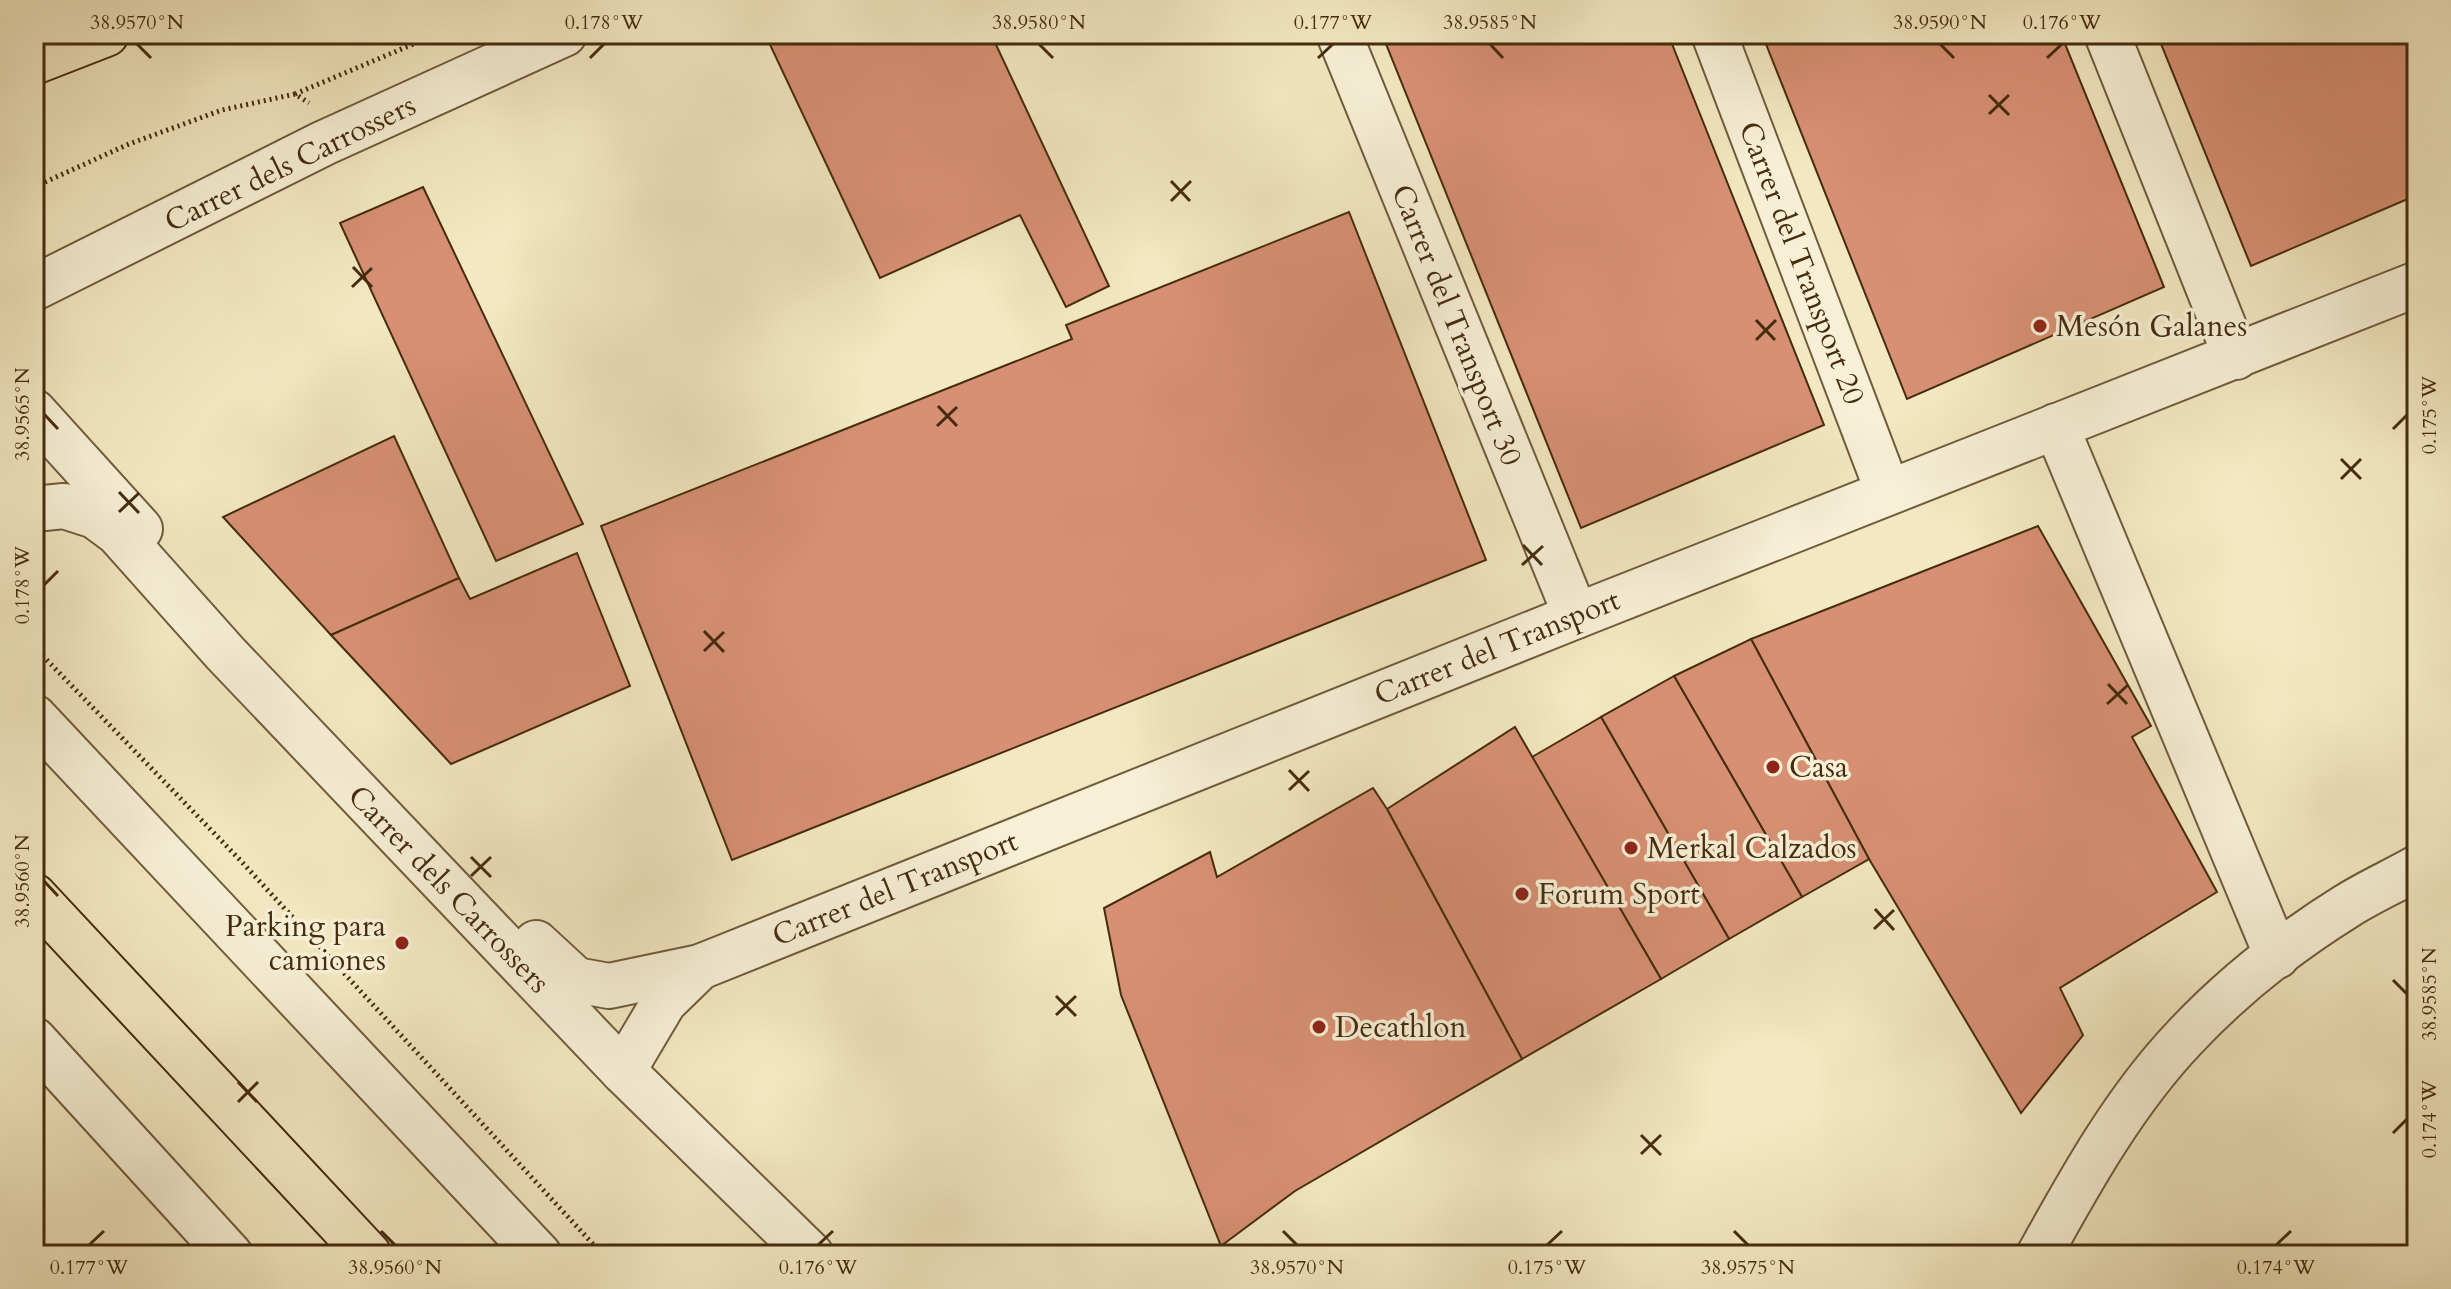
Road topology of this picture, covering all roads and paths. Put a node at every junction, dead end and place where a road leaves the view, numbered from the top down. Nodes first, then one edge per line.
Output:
1 (106, 34) edge
2 (437, 34) edge
3 (564, 34) edge
4 (1339, 34) edge
5 (1714, 34) edge
6 (2107, 34) edge
7 (34, 62) edge
8 (295, 94) junction
9 (324, 143) junction
10 (34, 187) edge
11 (53, 279) edge
12 (2417, 284) edge
13 (34, 317) edge
14 (2236, 357) junction
15 (34, 412) edge
16 (2056, 426) junction
17 (1888, 492) junction
18 (34, 509) edge
19 (1576, 616) junction
20 (34, 661) edge
21 (34, 717) edge
22 (2417, 868) edge
23 (34, 896) edge
24 (2277, 956) junction
25 (700, 967) junction
26 (34, 1040) edge
27 (623, 1071) junction
28 (230, 1255) edge
29 (369, 1255) edge
30 (539, 1255) edge
31 (603, 1255) edge
32 (811, 1255) edge
33 (2039, 1255) edge

1 - 7 main road
2 - 8 path
3 - 9 street, Carrer dels Carrossers
4 - 19 street, Carrer del Transport 30
5 - 17 street, Carrer del Transport 20
6 - 14 street
8 - 9 path
8 - 10 path
9 - 11 street, Carrer dels Carrossers
11 - 13 street, Carrer dels Carrossers
12 - 14 street, Carrer del Transport
14 - 16 street, Carrer del Transport
15 - 25 street, Carrer dels Carrossers
16 - 17 street, Carrer del Transport
16 - 24 street
17 - 19 street, Carrer del Transport
18 - 27 street, Carrer dels Carrossers
19 - 25 street, Carrer del Transport
20 - 31 path
21 - 30 street
22 - 24 street
23 - 29 main road
24 - 33 street
25 - 27 street, Carrer del Transport
26 - 28 street
27 - 32 street, Carrer dels Carrossers

